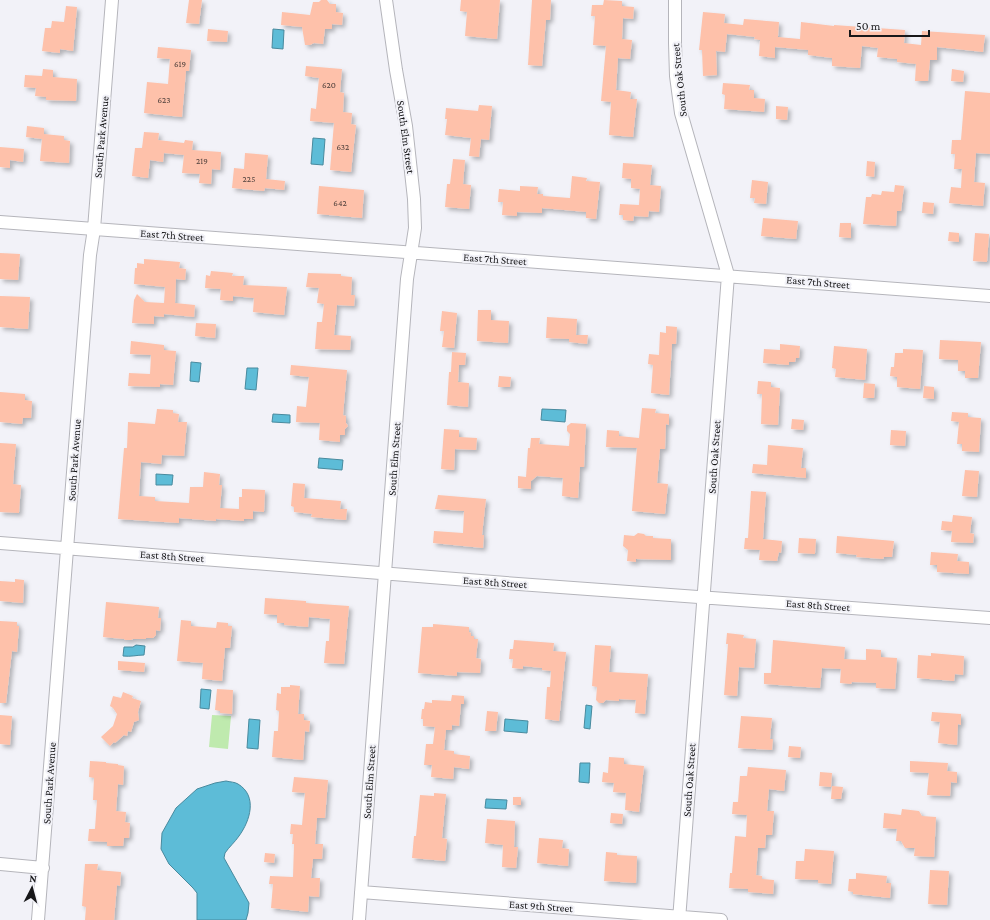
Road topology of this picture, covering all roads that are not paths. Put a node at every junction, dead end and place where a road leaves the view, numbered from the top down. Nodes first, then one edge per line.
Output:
1 (112, 0) edge
2 (386, 0) edge
3 (675, 0) edge
4 (0, 222) edge
5 (94, 229) junction
6 (411, 253) junction
7 (728, 275) junction
8 (990, 296) edge
9 (0, 543) edge
10 (67, 548) junction
11 (385, 573) junction
12 (703, 597) junction
13 (990, 618) edge
14 (0, 864) edge
15 (43, 868) junction
16 (361, 892) junction
17 (679, 918) edge
18 (38, 920) edge
19 (359, 920) edge
20 (721, 920) edge

1 - 5 street, South Park Avenue
2 - 6 street, South Elm Street
3 - 7 street, South Oak Street
4 - 5 street, East 7th Street
5 - 6 street, East 7th Street
5 - 10 street, South Park Avenue
6 - 7 street, East 7th Street
6 - 11 street, South Elm Street
7 - 8 street, East 7th Street
7 - 12 street, South Oak Street
9 - 10 street, East 8th Street
10 - 11 street, East 8th Street
10 - 15 street, South Park Avenue
11 - 12 street, East 8th Street
11 - 16 street, South Elm Street
12 - 13 street, East 8th Street
12 - 17 street, South Oak Street
14 - 15 street
15 - 18 street, South Park Avenue
16 - 17 street, East 9th Street
16 - 19 street, South Elm Street
17 - 20 street, East 9th Street

